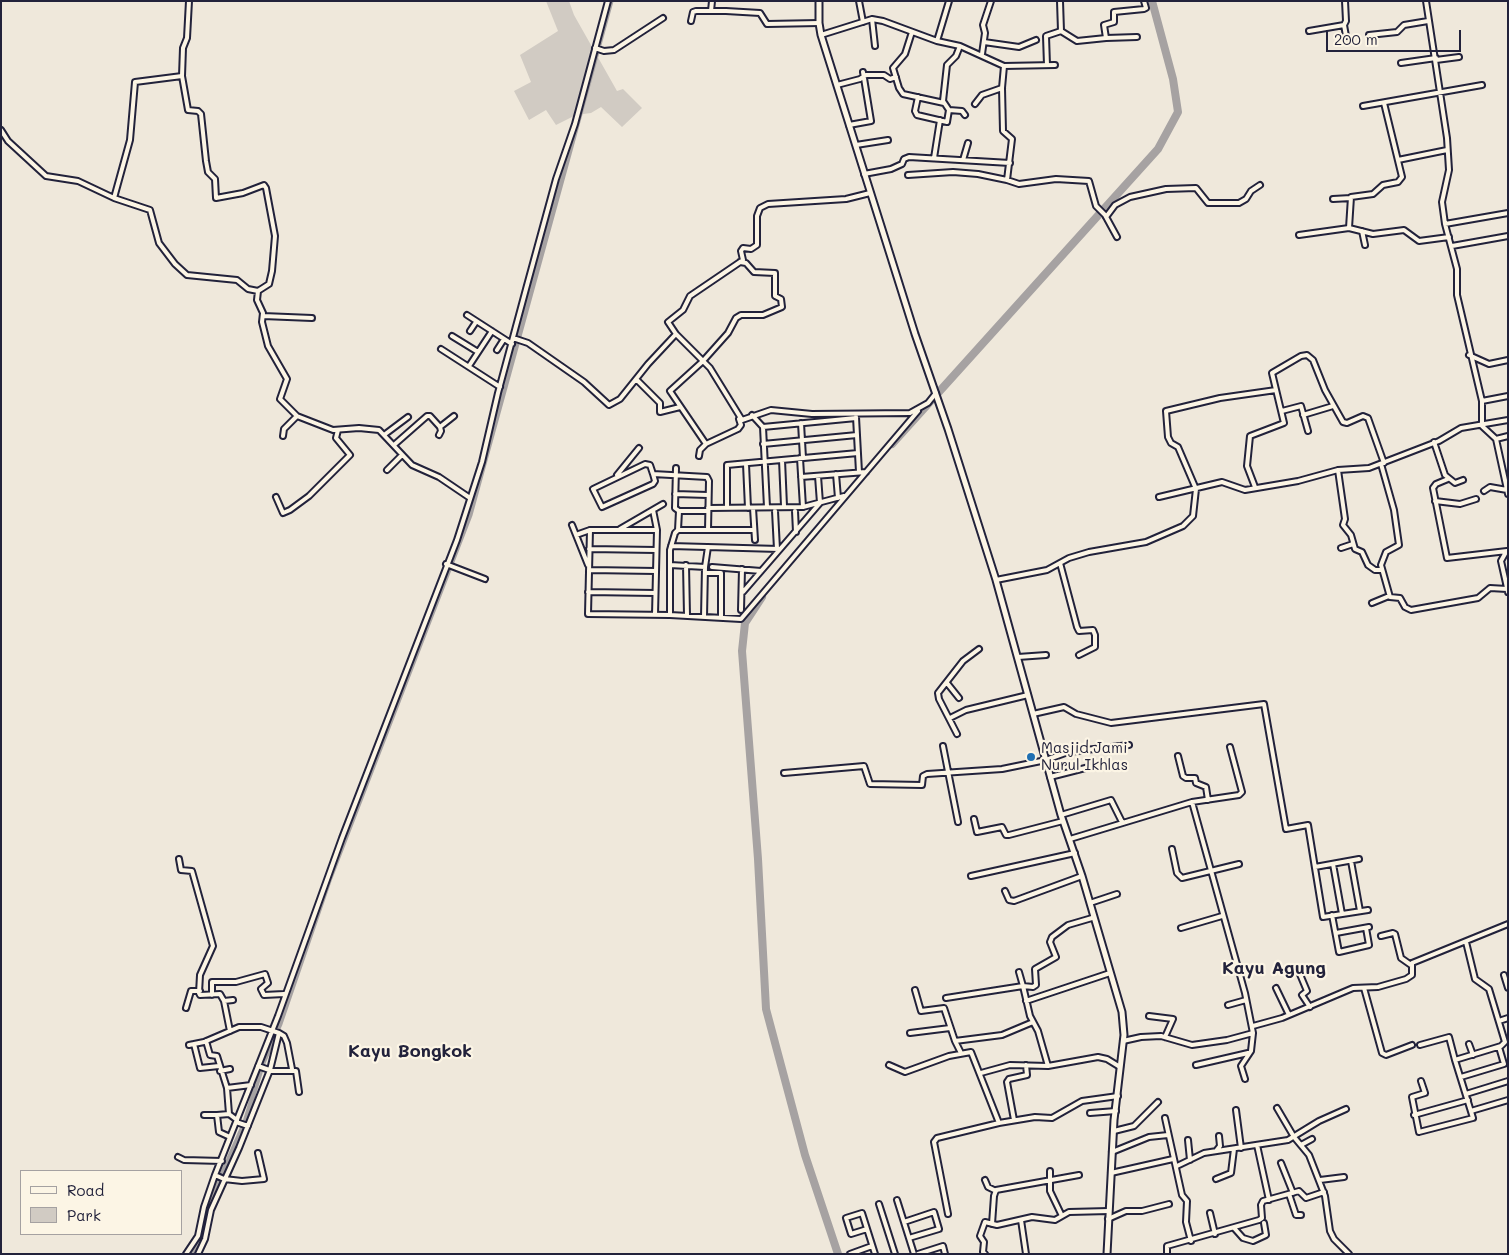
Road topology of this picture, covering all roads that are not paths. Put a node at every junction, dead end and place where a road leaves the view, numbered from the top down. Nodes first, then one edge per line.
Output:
1 (190, 1) edge
2 (608, 1) edge
3 (712, 1) edge
4 (820, 1) edge
5 (859, 1) edge
6 (949, 1) edge
7 (991, 1) edge
8 (1060, 1) edge
9 (1144, 1) edge
10 (1345, 1) edge
11 (1426, 1) edge
12 (711, 11) junction
13 (662, 18) dead end
14 (872, 20) junction
15 (691, 21) dead end
16 (1428, 21) junction
17 (863, 22) junction
18 (819, 23) junction
19 (1344, 25) junction
20 (1310, 31) dead end
21 (912, 32) junction
22 (1061, 32) junction
23 (821, 35) junction
24 (1369, 35) dead end
25 (1346, 36) dead end
26 (1137, 37) dead end
27 (1106, 38) junction
28 (1036, 40) dead end
29 (938, 41) junction
30 (984, 42) junction
31 (875, 46) dead end
32 (960, 46) junction
33 (595, 49) junction
34 (982, 54) junction
35 (1459, 57) dead end
36 (1436, 59) junction
37 (1401, 63) dead end
38 (1047, 65) junction
39 (1056, 65) dead end
40 (1004, 66) junction
41 (863, 74) junction
42 (182, 76) junction
43 (896, 77) junction
44 (837, 85) junction
45 (1482, 85) dead end
46 (1002, 88) junction
47 (1440, 94) junction
48 (918, 97) junction
49 (944, 103) junction
50 (1384, 103) junction
51 (975, 104) dead end
52 (1363, 106) dead end
53 (948, 110) junction
54 (964, 115) dead end
55 (940, 120) junction
56 (849, 125) junction
57 (1, 130) edge
58 (888, 140) dead end
59 (968, 143) dead end
60 (856, 145) junction
61 (1447, 150) junction
62 (934, 158) junction
63 (963, 160) junction
64 (1398, 160) junction
65 (1010, 163) junction
66 (864, 174) junction
67 (908, 175) dead end
68 (1007, 180) junction
69 (1260, 185) dead end
70 (870, 193) junction
71 (114, 198) junction
72 (1351, 198) junction
73 (1333, 199) dead end
74 (1508, 213) edge
75 (1106, 216) junction
76 (1445, 224) junction
77 (1349, 228) junction
78 (1362, 231) junction
79 (1300, 235) dead end
80 (1508, 236) edge
81 (1117, 237) dead end
82 (1449, 237) junction
83 (1365, 245) dead end
84 (1452, 246) junction
85 (740, 262) junction
86 (258, 291) junction
87 (467, 315) dead end
88 (263, 316) junction
89 (312, 318) dead end
90 (476, 322) junction
91 (470, 331) dead end
92 (492, 331) junction
93 (676, 334) junction
94 (452, 336) dead end
95 (515, 339) junction
96 (504, 340) junction
97 (512, 344) junction
98 (441, 349) dead end
99 (497, 350) dead end
100 (478, 352) junction
101 (1469, 355) junction
102 (1508, 360) edge
103 (703, 361) junction
104 (469, 366) junction
105 (636, 379) junction
106 (500, 387) junction
107 (1276, 390) junction
108 (936, 393) junction
109 (1508, 396) edge
110 (1482, 401) junction
111 (1333, 406) junction
112 (680, 407) junction
113 (920, 409) junction
114 (1282, 411) junction
115 (855, 412) junction
116 (752, 415) junction
117 (1303, 415) junction
118 (297, 416) junction
119 (454, 416) dead end
120 (408, 417) dead end
121 (856, 418) junction
122 (739, 419) junction
123 (1508, 420) edge
124 (801, 423) junction
125 (1482, 426) junction
126 (440, 427) junction
127 (762, 427) junction
128 (338, 430) junction
129 (1308, 431) dead end
130 (439, 434) dead end
131 (384, 435) junction
132 (283, 436) dead end
133 (857, 436) junction
134 (1508, 436) edge
135 (1496, 439) junction
136 (802, 441) junction
137 (1434, 442) junction
138 (706, 444) junction
139 (763, 444) junction
140 (394, 445) junction
141 (639, 448) dead end
142 (858, 453) junction
143 (402, 455) junction
144 (699, 456) dead end
145 (801, 458) junction
146 (782, 460) junction
147 (765, 461) junction
148 (746, 464) junction
149 (1382, 464) junction
150 (676, 468) dead end
151 (387, 470) dead end
152 (1338, 470) junction
153 (859, 472) junction
154 (866, 472) junction
155 (653, 474) junction
156 (836, 474) junction
157 (676, 476) junction
158 (818, 476) junction
159 (616, 477) junction
160 (801, 477) junction
161 (1448, 478) junction
162 (1463, 480) dead end
163 (1255, 487) junction
164 (1196, 489) junction
165 (1484, 491) dead end
166 (1507, 492) edge
167 (675, 494) junction
168 (708, 495) junction
169 (845, 495) junction
170 (276, 497) dead end
171 (1160, 497) dead end
172 (470, 498) junction
173 (838, 498) junction
174 (1476, 499) dead end
175 (1436, 501) junction
176 (820, 503) junction
177 (663, 504) dead end
178 (784, 506) junction
179 (767, 507) junction
180 (803, 507) junction
181 (727, 508) junction
182 (751, 508) junction
183 (653, 510) junction
184 (708, 510) junction
185 (679, 511) junction
186 (795, 511) dead end
187 (775, 512) dead end
188 (572, 525) dead end
189 (620, 529) junction
190 (590, 530) junction
191 (657, 530) junction
192 (678, 530) junction
193 (708, 530) junction
194 (754, 530) junction
195 (796, 532) junction
196 (576, 535) junction
197 (755, 540) dead end
198 (1353, 544) junction
199 (671, 546) junction
200 (708, 547) junction
201 (1341, 548) dead end
202 (589, 549) junction
203 (778, 549) junction
204 (656, 550) junction
205 (1507, 551) edge
206 (1060, 563) junction
207 (448, 565) junction
208 (670, 565) junction
209 (686, 565) junction
210 (705, 567) junction
211 (712, 567) dead end
212 (589, 569) junction
213 (742, 569) junction
214 (1382, 570) junction
215 (761, 571) junction
216 (656, 572) junction
217 (705, 572) junction
218 (485, 579) dead end
219 (996, 580) junction
220 (1507, 590) edge
221 (588, 592) junction
222 (743, 592) junction
223 (655, 593) junction
224 (1390, 596) junction
225 (1372, 603) dead end
226 (741, 610) dead end
227 (655, 615) junction
228 (670, 615) junction
229 (687, 615) junction
230 (704, 617) junction
231 (721, 618) junction
232 (979, 649) dead end
233 (1046, 655) dead end
234 (1079, 655) dead end
235 (1018, 657) junction
236 (946, 683) junction
237 (1028, 695) junction
238 (959, 698) dead end
239 (1033, 714) junction
240 (950, 718) junction
241 (957, 734) dead end
242 (1129, 745) dead end
243 (943, 746) dead end
244 (1230, 747) dead end
245 (1178, 756) dead end
246 (1046, 760) junction
247 (1101, 764) dead end
248 (784, 773) dead end
249 (947, 774) junction
250 (1050, 777) junction
251 (1208, 800) junction
252 (1192, 802) junction
253 (1062, 818) junction
254 (974, 819) dead end
255 (958, 822) dead end
256 (1122, 822) junction
257 (1070, 839) junction
258 (1172, 849) dead end
259 (1075, 853) junction
260 (179, 859) dead end
261 (1359, 859) dead end
262 (1351, 860) junction
263 (1239, 864) dead end
264 (1333, 864) junction
265 (1315, 867) junction
266 (1211, 871) junction
267 (971, 876) dead end
268 (1082, 876) junction
269 (1005, 891) dead end
270 (1117, 894) dead end
271 (1090, 903) junction
272 (1368, 910) dead end
273 (1360, 911) junction
274 (1342, 914) junction
275 (1332, 915) junction
276 (1222, 916) junction
277 (1092, 918) junction
278 (1508, 924) edge
279 (1181, 928) dead end
280 (1336, 933) junction
281 (1381, 936) dead end
282 (1466, 942) junction
283 (1411, 965) junction
284 (1020, 972) dead end
285 (1300, 972) dead end
286 (1110, 973) junction
287 (1504, 975) dead end
288 (1023, 986) junction
289 (1276, 988) dead end
290 (1364, 988) junction
291 (1508, 988) edge
292 (915, 990) dead end
293 (200, 991) junction
294 (284, 994) junction
295 (212, 995) junction
296 (946, 998) dead end
297 (233, 1000) dead end
298 (1246, 1000) junction
299 (224, 1001) junction
300 (1026, 1001) junction
301 (1228, 1005) dead end
302 (1310, 1007) junction
303 (186, 1008) dead end
304 (1290, 1015) junction
305 (1150, 1016) dead end
306 (1508, 1018) edge
307 (1499, 1021) junction
308 (1033, 1022) junction
309 (1253, 1026) junction
310 (950, 1028) junction
311 (230, 1031) junction
312 (275, 1032) junction
313 (910, 1033) dead end
314 (1253, 1033) junction
315 (1165, 1037) junction
316 (206, 1041) junction
317 (955, 1041) junction
318 (1123, 1041) junction
319 (1469, 1044) dead end
320 (1412, 1045) dead end
321 (1420, 1045) dead end
322 (1499, 1047) junction
323 (961, 1053) junction
324 (1248, 1053) junction
325 (1472, 1054) junction
326 (1455, 1060) junction
327 (889, 1065) dead end
328 (1026, 1065) junction
329 (1196, 1065) dead end
330 (259, 1066) junction
331 (1048, 1066) junction
332 (1120, 1067) junction
333 (220, 1068) junction
334 (230, 1069) dead end
335 (269, 1069) junction
336 (292, 1069) junction
337 (981, 1073) junction
338 (1461, 1077) junction
339 (1245, 1078) dead end
340 (1421, 1081) dead end
341 (1508, 1081) edge
342 (251, 1087) junction
343 (227, 1088) junction
344 (300, 1092) dead end
345 (1466, 1094) junction
346 (1118, 1096) junction
347 (1468, 1100) junction
348 (1508, 1100) edge
349 (1158, 1102) dead end
350 (1277, 1108) dead end
351 (1346, 1109) dead end
352 (1236, 1110) dead end
353 (1116, 1111) junction
354 (1471, 1111) junction
355 (1090, 1113) dead end
356 (229, 1114) junction
357 (204, 1115) dead end
358 (217, 1115) junction
359 (1414, 1115) junction
360 (1165, 1118) dead end
361 (1014, 1120) junction
362 (237, 1122) junction
363 (998, 1123) junction
364 (247, 1126) junction
365 (1114, 1131) junction
366 (1168, 1135) junction
367 (1219, 1136) dead end
368 (230, 1137) junction
369 (1294, 1137) junction
370 (1312, 1139) dead end
371 (1188, 1140) dead end
372 (1301, 1145) junction
373 (1258, 1146) junction
374 (1241, 1148) junction
375 (1234, 1149) junction
376 (1216, 1151) junction
377 (1112, 1152) junction
378 (258, 1153) dead end
379 (178, 1157) dead end
380 (1173, 1160) junction
381 (1190, 1160) junction
382 (222, 1161) junction
383 (1281, 1163) dead end
384 (1177, 1166) junction
385 (1050, 1171) dead end
386 (1111, 1173) junction
387 (216, 1176) junction
388 (1078, 1176) dead end
389 (1344, 1177) dead end
390 (223, 1178) junction
391 (1216, 1178) dead end
392 (985, 1180) dead end
393 (1320, 1180) junction
394 (1050, 1181) junction
395 (996, 1191) junction
396 (1324, 1192) junction
397 (1291, 1194) junction
398 (897, 1200) dead end
399 (1269, 1200) junction
400 (879, 1204) dead end
401 (1169, 1204) dead end
402 (207, 1209) junction
403 (1109, 1211) junction
404 (1210, 1212) dead end
405 (948, 1214) dead end
406 (1301, 1215) dead end
407 (1062, 1216) junction
408 (1022, 1220) junction
409 (1108, 1220) junction
410 (904, 1222) junction
411 (1264, 1223) dead end
412 (992, 1224) junction
413 (1235, 1229) junction
414 (867, 1230) junction
415 (1215, 1234) junction
416 (202, 1238) junction
417 (909, 1238) junction
418 (1191, 1241) junction
419 (872, 1246) junction
420 (186, 1254) edge
421 (198, 1254) edge
422 (850, 1254) edge
423 (875, 1254) edge
424 (895, 1254) edge
425 (914, 1254) edge
426 (918, 1254) edge
427 (945, 1254) edge
428 (985, 1254) edge
429 (1026, 1254) edge
430 (1107, 1254) edge
431 (1167, 1254) edge
432 (1349, 1254) edge

1 - 42 street
2 - 33 street
3 - 12 street
4 - 18 street
5 - 17 street
6 - 29 street
7 - 30 street
8 - 22 street
9 - 27 street
10 - 19 street
11 - 16 street
12 - 15 street
12 - 18 street
13 - 33 street
14 - 17 street
14 - 21 street
14 - 31 street
16 - 24 street
16 - 36 street
17 - 23 street
18 - 23 street
19 - 20 street
19 - 25 street
21 - 29 street
21 - 43 street
22 - 27 street
22 - 38 street
23 - 44 street
26 - 27 street
28 - 30 street
29 - 32 street
30 - 34 street
32 - 34 street
32 - 49 street
33 - 95 street
34 - 40 street
35 - 36 street
36 - 37 street
36 - 47 street
38 - 39 street
38 - 40 street
40 - 46 street
41 - 43 street
41 - 44 street
41 - 56 street
42 - 71 street
42 - 86 street
43 - 48 street
44 - 56 street
45 - 47 street
46 - 51 street
46 - 65 street
47 - 50 street
47 - 61 street
48 - 49 street
48 - 55 street
49 - 53 street
50 - 52 street
50 - 64 street
53 - 54 street
53 - 55 street
55 - 62 street
56 - 60 street
57 - 71 street
58 - 60 street
59 - 63 street
60 - 66 street
61 - 64 street
61 - 76 street
62 - 63 street
62 - 66 street
63 - 65 street
64 - 72 street
65 - 68 street
66 - 70 street
67 - 68 street
68 - 75 street
69 - 75 street
70 - 85 street
70 - 108 street
71 - 86 street
72 - 73 street
72 - 77 street
74 - 76 street
75 - 81 street
76 - 82 street
77 - 78 street
77 - 79 street
78 - 82 street
78 - 83 street
80 - 84 street
82 - 84 street
84 - 101 street
85 - 93 street
85 - 103 street
86 - 88 street
87 - 90 street
88 - 89 street
88 - 118 street
90 - 91 street
90 - 92 street
92 - 96 street
92 - 100 street
93 - 103 street
93 - 105 street
94 - 100 street
95 - 97 street
95 - 105 street
96 - 97 street
96 - 99 street
97 - 106 street
98 - 104 street
100 - 104 street
101 - 102 street
101 - 110 street
103 - 112 street
103 - 122 street
104 - 106 street
105 - 112 street
106 - 172 street
107 - 111 street
107 - 114 street
107 - 164 street
108 - 113 street
108 - 219 street
109 - 110 street
110 - 125 street
111 - 117 street
111 - 149 street
112 - 138 street
113 - 115 street
113 - 154 street
114 - 117 street
114 - 163 street
115 - 116 street
115 - 121 street
116 - 122 street
116 - 127 street
117 - 129 street
118 - 128 street
118 - 132 street
119 - 126 street
120 - 131 street
121 - 124 street
121 - 133 street
122 - 138 street
123 - 125 street
124 - 127 street
124 - 136 street
125 - 135 street
125 - 137 street
126 - 130 street
126 - 140 street
127 - 139 street
128 - 131 street
128 - 170 street
131 - 140 street
133 - 136 street
133 - 142 street
134 - 135 street
135 - 166 street
136 - 139 street
136 - 145 street
137 - 149 street
137 - 161 street
138 - 144 street
139 - 147 street
140 - 143 street
141 - 159 street
142 - 145 street
142 - 153 street
143 - 151 street
143 - 172 street
145 - 146 street
145 - 160 street
146 - 147 street
146 - 178 street
147 - 148 street
147 - 179 street
148 - 181 street
148 - 182 street
149 - 152 street
149 - 214 street
150 - 157 street
152 - 163 street
152 - 198 street
153 - 154 street
153 - 156 street
154 - 169 street
155 - 157 street
155 - 159 street
155 - 159 street
156 - 158 street
156 - 173 street
157 - 167 street
157 - 168 street
158 - 160 street
158 - 176 street
160 - 180 street
161 - 162 street
161 - 175 street
163 - 164 street
164 - 171 street
164 - 206 street
165 - 166 street
167 - 168 street
167 - 185 street
168 - 184 street
169 - 173 street
169 - 231 street
172 - 207 street
173 - 176 street
174 - 175 street
175 - 205 street
176 - 180 street
176 - 195 street
177 - 183 street
178 - 179 street
178 - 180 street
179 - 182 street
181 - 182 street
181 - 184 street
182 - 194 street
183 - 189 street
183 - 191 street
184 - 185 street
184 - 193 street
185 - 192 street
186 - 195 street
187 - 203 street
188 - 196 street
189 - 190 street
189 - 191 street
190 - 196 street
190 - 202 street
191 - 204 street
192 - 193 street
192 - 199 street
193 - 194 street
194 - 197 street
195 - 203 street
196 - 212 street
198 - 201 street
198 - 214 street
199 - 200 street
199 - 208 street
200 - 203 street
200 - 210 street
202 - 204 street
202 - 212 street
203 - 215 street
204 - 216 street
205 - 220 street
206 - 219 street
206 - 234 street
207 - 218 street
207 - 294 street
208 - 209 street
208 - 228 street
209 - 210 street
209 - 229 street
210 - 217 street
211 - 213 street
212 - 216 street
212 - 221 street
213 - 215 street
213 - 222 street
214 - 224 street
215 - 222 street
216 - 223 street
217 - 230 street
217 - 231 street
219 - 235 street
220 - 224 street
221 - 223 street
221 - 227 street
222 - 226 street
223 - 227 street
224 - 225 street
227 - 228 street
228 - 229 street
229 - 230 street
230 - 231 street
232 - 236 street
233 - 235 street
235 - 237 street
236 - 238 street
236 - 240 street
237 - 239 street
237 - 240 street
239 - 246 street
239 - 265 street
240 - 241 street
242 - 246 street
243 - 249 street
244 - 251 street
245 - 251 street
246 - 249 street
246 - 250 street
247 - 250 street
248 - 249 street
249 - 255 street
250 - 253 street
251 - 252 street
252 - 256 street
252 - 266 street
253 - 254 street
253 - 256 street
253 - 257 street
256 - 257 street
257 - 259 street
258 - 266 street
259 - 267 street
259 - 268 street
260 - 293 street
261 - 262 street
262 - 264 street
262 - 273 street
263 - 266 street
264 - 265 street
264 - 274 street
265 - 275 street
266 - 276 street
268 - 269 street
268 - 271 street
270 - 271 street
271 - 277 street
272 - 273 street
273 - 274 street
274 - 275 street
275 - 280 street
276 - 279 street
276 - 298 street
277 - 286 street
277 - 288 street
278 - 282 street
280 - 280 street
281 - 283 street
282 - 283 street
282 - 307 street
283 - 290 street
284 - 288 street
285 - 302 street
286 - 300 street
286 - 318 street
287 - 291 street
288 - 296 street
288 - 300 street
289 - 304 street
290 - 302 street
290 - 320 street
292 - 310 street
293 - 295 street
293 - 303 street
294 - 295 street
294 - 312 street
295 - 299 street
297 - 299 street
298 - 301 street
298 - 309 street
299 - 311 street
300 - 308 street
302 - 304 street
304 - 309 street
305 - 315 street
306 - 307 street
307 - 322 street
308 - 317 street
308 - 331 street
309 - 314 street
310 - 313 street
310 - 317 street
311 - 312 street
311 - 316 street
312 - 330 street
312 - 335 street
312 - 336 street
314 - 315 street
314 - 324 street
315 - 318 street
316 - 333 street
316 - 333 street
317 - 323 street
318 - 332 street
319 - 325 street
321 - 326 street
322 - 325 street
322 - 338 street
323 - 327 street
323 - 337 street
324 - 329 street
324 - 339 street
325 - 326 street
326 - 338 street
328 - 331 street
328 - 337 street
328 - 361 street
330 - 335 street
330 - 342 street
331 - 332 street
332 - 346 street
333 - 334 street
333 - 343 street
335 - 336 street
335 - 364 street
336 - 344 street
337 - 363 street
338 - 345 street
340 - 359 street
341 - 345 street
342 - 343 street
342 - 362 street
343 - 356 street
345 - 347 street
346 - 353 street
346 - 361 street
347 - 354 street
347 - 359 street
348 - 354 street
349 - 365 street
350 - 369 street
351 - 369 street
352 - 374 street
353 - 355 street
353 - 365 street
354 - 359 street
356 - 358 street
356 - 362 street
357 - 358 street
358 - 368 street
360 - 366 street
361 - 363 street
362 - 364 street
362 - 368 street
363 - 405 street
364 - 390 street
365 - 377 street
366 - 377 street
366 - 380 street
367 - 376 street
368 - 382 street
369 - 372 street
369 - 373 street
370 - 372 street
371 - 381 street
372 - 393 street
373 - 374 street
373 - 399 street
374 - 375 street
375 - 376 street
375 - 391 street
376 - 381 street
377 - 386 street
378 - 390 street
379 - 382 street
380 - 384 street
380 - 386 street
381 - 384 street
382 - 387 street
383 - 397 street
384 - 418 street
385 - 394 street
386 - 403 street
387 - 390 street
387 - 402 street
388 - 394 street
389 - 393 street
390 - 402 street
392 - 395 street
393 - 396 street
394 - 395 street
394 - 407 street
395 - 412 street
396 - 397 street
396 - 432 street
397 - 399 street
397 - 406 street
398 - 410 street
399 - 413 street
400 - 424 street
401 - 409 street
402 - 416 street
402 - 416 street
403 - 407 street
403 - 409 street
404 - 415 street
407 - 408 street
408 - 412 street
408 - 429 street
409 - 430 street
410 - 417 street
410 - 417 street
411 - 413 street
412 - 428 street
413 - 415 street
414 - 414 street
414 - 419 street
415 - 418 street
416 - 420 street
416 - 421 street
417 - 425 street
418 - 431 street
419 - 422 street
419 - 423 street
426 - 427 street

